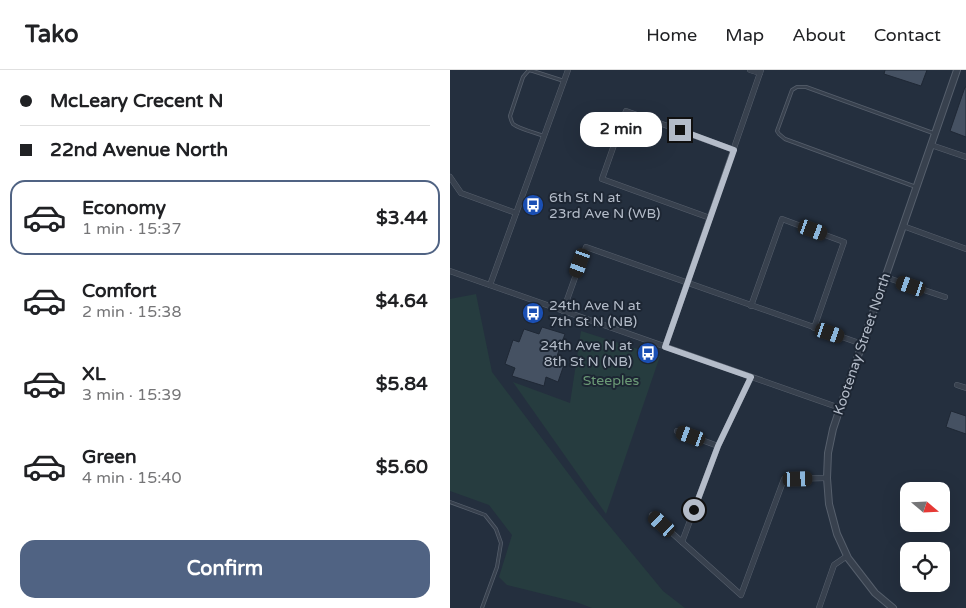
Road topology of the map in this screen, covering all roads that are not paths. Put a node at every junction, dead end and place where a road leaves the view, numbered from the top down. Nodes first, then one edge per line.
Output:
1 (568, 70) edge
2 (750, 70) edge
3 (957, 70) edge
4 (760, 72) edge
5 (564, 81) junction
6 (935, 134) junction
7 (544, 136) junction
8 (931, 145) junction
9 (734, 150) junction
10 (966, 157) edge
11 (450, 177) edge
12 (916, 187) junction
13 (516, 213) junction
14 (710, 218) junction
15 (903, 226) junction
16 (966, 249) edge
17 (450, 271) edge
18 (885, 277) junction
19 (687, 283) junction
20 (490, 285) junction
21 (945, 297) dead end
22 (751, 306) junction
23 (563, 311) junction
24 (814, 328) junction
25 (862, 344) junction
26 (665, 347) junction
27 (751, 377) junction
28 (956, 385) dead end
29 (966, 388) edge
30 (840, 408) junction
31 (677, 430) dead end
32 (718, 446) junction
33 (827, 478) junction
34 (450, 502) edge
35 (652, 515) dead end
36 (682, 542) junction
37 (847, 556) junction
38 (482, 608) edge
39 (819, 608) edge
40 (893, 608) edge

1 - 5 street
2 - 4 street
3 - 6 street, Kootenay Street North
4 - 9 street
5 - 7 street
5 - 7 lane
6 - 8 street, Kootenay Street North
6 - 12 lane
7 - 13 street
8 - 10 street
8 - 12 street, Kootenay Street North
9 - 14 street
9 - 14 street
11 - 13 street
12 - 15 street, Kootenay Street North
13 - 20 street
14 - 19 street
15 - 16 street
15 - 18 street, Kootenay Street North
17 - 20 street
18 - 21 street
18 - 25 street, Kootenay Street North
19 - 22 street
19 - 23 street
19 - 26 street
20 - 23 street
22 - 24 street
22 - 24 street
23 - 26 street
24 - 25 street
25 - 30 street, Kootenay Street North
26 - 27 street
27 - 30 street
27 - 32 street
28 - 29 street
30 - 33 street, Kootenay Street North
31 - 32 street
32 - 36 street
33 - 36 street
33 - 37 street, Kootenay Street North
34 - 38 lane
35 - 36 street
37 - 39 street
37 - 40 street, Kootenay Street North

